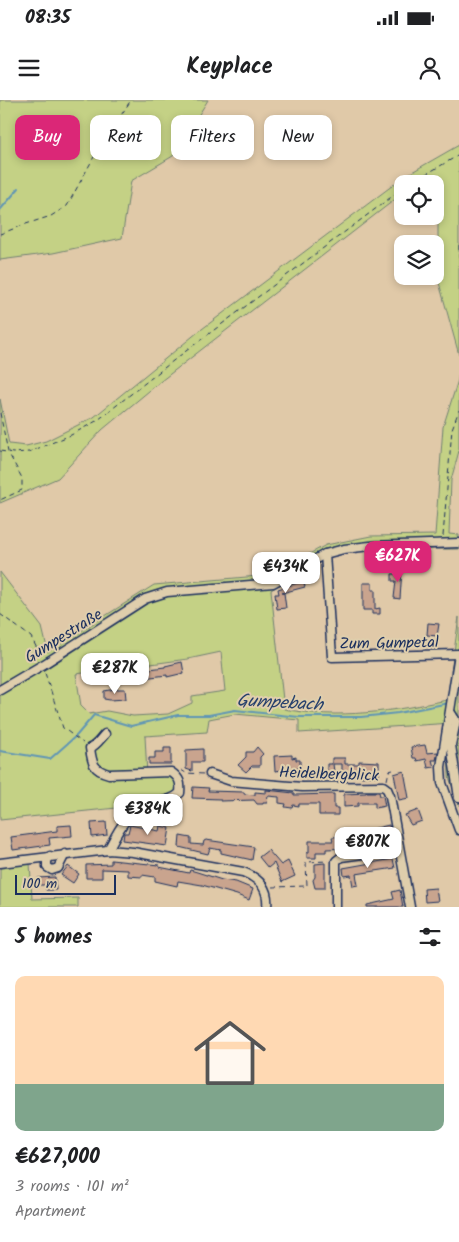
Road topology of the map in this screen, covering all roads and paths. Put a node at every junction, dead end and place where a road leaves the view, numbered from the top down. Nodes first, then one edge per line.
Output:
1 (131, 100) edge
2 (459, 155) edge
3 (425, 175) edge
4 (394, 195) edge
5 (0, 234) edge
6 (459, 245) edge
7 (459, 257) edge
8 (459, 410) edge
9 (0, 413) edge
10 (0, 451) edge
11 (8, 452) junction
12 (0, 500) edge
13 (459, 543) edge
14 (443, 544) junction
15 (325, 554) junction
16 (0, 614) edge
17 (459, 654) edge
18 (44, 664) junction
19 (0, 690) edge
20 (451, 712) junction
21 (106, 734) dead end
22 (80, 742) dead end
23 (393, 770) dead end
24 (210, 774) joint
25 (176, 775) junction
26 (385, 788) junction
27 (459, 798) edge
28 (459, 830) edge
29 (399, 849) junction
30 (108, 850) junction
31 (65, 854) junction
32 (50, 856) junction
33 (336, 861) junction
34 (0, 863) edge
35 (264, 887) junction
36 (267, 907) edge
37 (336, 907) edge
38 (410, 907) edge

1 - 5 path
2 - 3 path
4 - 11 path
6 - 7 path
8 - 14 path
9 - 11 path
10 - 11 path
11 - 12 path
13 - 14 street, Gumpestraße
14 - 15 street, Gumpestraße
15 - 17 street, Zum Gumpetal
15 - 18 street, Gumpestraße
16 - 18 path
17 - 20 street, Zum Gumpetal
18 - 19 street, Gumpestraße
18 - 22 path
20 - 27 street
20 - 28 street, Zum Gumpetal
21 - 25 street
23 - 26 path
24 - 25 path
24 - 26 street, Heidelbergblick
25 - 30 street
26 - 29 street, Heidelbergblick
29 - 33 street
29 - 38 street, Heidelbergblick
30 - 31 street
30 - 35 street
31 - 32 street
31 - 32 street
32 - 34 street
33 - 35 path
33 - 37 street
35 - 36 street

